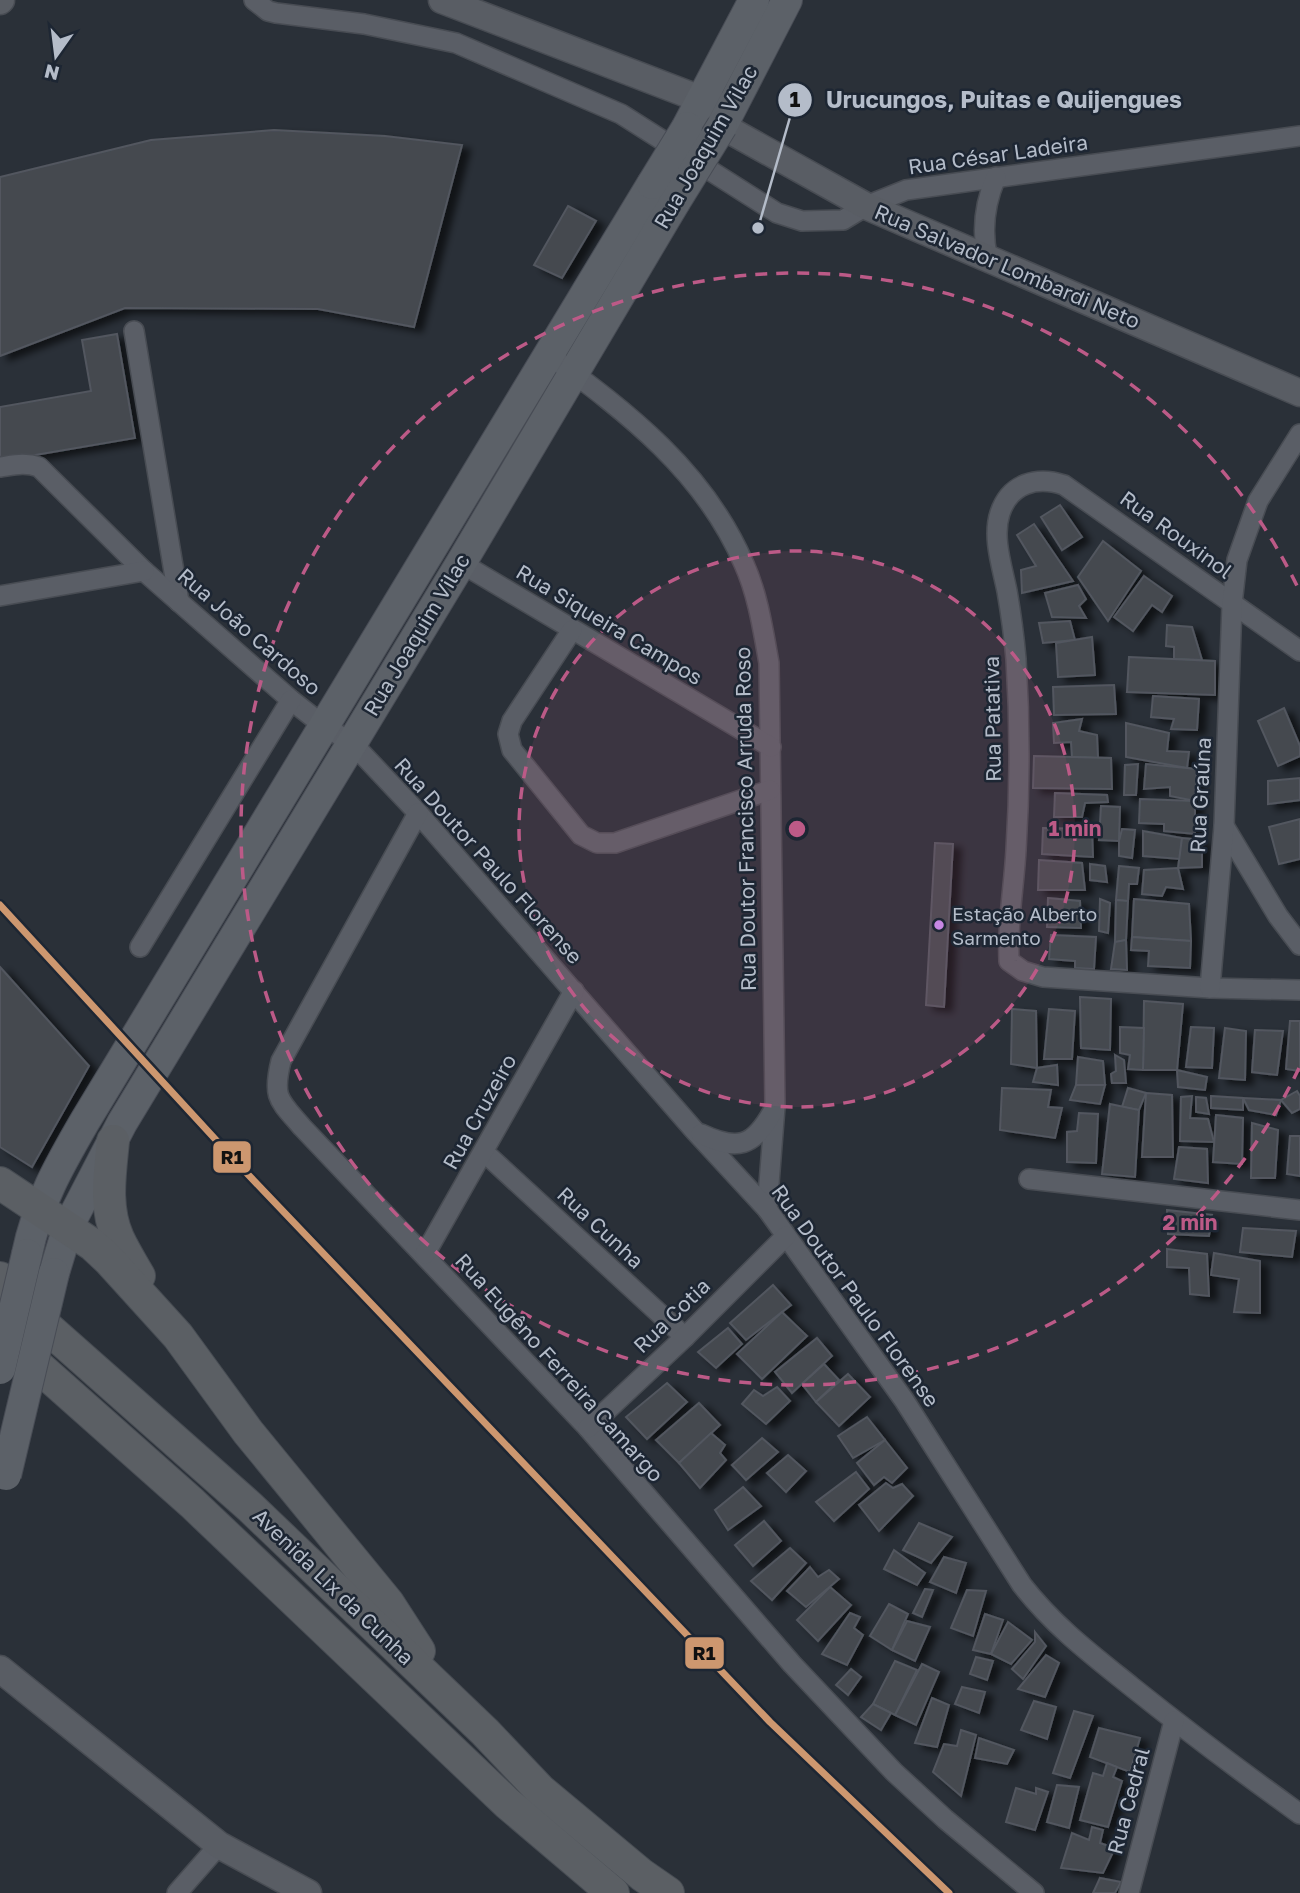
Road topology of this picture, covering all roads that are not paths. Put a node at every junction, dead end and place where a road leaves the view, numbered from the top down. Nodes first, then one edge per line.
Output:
1 (442, 0) edge
2 (754, 0) edge
3 (787, 0) edge
4 (264, 4) edge
5 (718, 112) junction
6 (1300, 136) edge
7 (996, 177) junction
8 (663, 193) junction
9 (866, 206) junction
10 (988, 260) junction
11 (134, 331) dead end
12 (549, 355) junction
13 (574, 373) junction
14 (1300, 393) edge
15 (1300, 434) edge
16 (0, 467) edge
17 (1019, 488) joint
18 (461, 563) junction
19 (144, 571) junction
20 (0, 596) edge
21 (179, 601) junction
22 (1232, 604) junction
23 (572, 630) junction
24 (1300, 651) edge
25 (291, 700) junction
26 (324, 726) junction
27 (352, 743) junction
28 (771, 747) junction
29 (770, 790) junction
30 (418, 813) junction
31 (1224, 826) junction
32 (1300, 945) edge
33 (140, 947) dead end
34 (1210, 988) junction
35 (1300, 990) edge
36 (574, 991) junction
37 (775, 1107) junction
38 (694, 1130) junction
39 (118, 1132) junction
40 (484, 1152) junction
41 (1029, 1179) dead end
42 (0, 1183) edge
43 (40, 1208) junction
44 (767, 1209) junction
45 (1300, 1210) edge
46 (68, 1227) junction
47 (786, 1236) junction
48 (425, 1254) junction
49 (0, 1278) edge
50 (0, 1332) edge
51 (178, 1336) junction
52 (685, 1337) junction
53 (0, 1369) edge
54 (589, 1428) junction
55 (3, 1483) edge
56 (0, 1669) edge
57 (446, 1694) junction
58 (1174, 1721) junction
59 (1300, 1814) edge
60 (219, 1845) junction
61 (177, 1893) edge
62 (308, 1893) edge
63 (613, 1893) edge
64 (668, 1893) edge
65 (1034, 1893) edge
66 (1129, 1893) edge

1 - 5 main road, Rua Salvador Lombardi Neto
2 - 5 main road, Rua Joaquim Vilac
3 - 5 main road, Rua Joaquim Vilac
4 - 9 street, Rua César Ladeira
5 - 8 main road, Rua Joaquim Vilac, bridge
5 - 8 main road, Rua Joaquim Vilac, bridge
5 - 9 main road, Rua Salvador Lombardi Neto
6 - 7 street, Rua César Ladeira
7 - 9 street, Rua César Ladeira
7 - 10 street
8 - 12 main road, Rua Joaquim Vilac
8 - 13 main road, Rua Joaquim Vilac
9 - 10 main road, Rua Salvador Lombardi Neto
10 - 14 main road, Rua Salvador Lombardi Neto
11 - 21 street
12 - 13 street, Rua Doutor Francisco Arruda Roso
12 - 26 main road, Rua Joaquim Vilac
13 - 18 main road, Rua Joaquim Vilac
13 - 28 street, Rua Doutor Francisco Arruda Roso
15 - 22 street, Rua Graúna
16 - 19 street, Rua João Cardoso
17 - 22 street, Rua Rouxinol
17 - 34 street, Rua Patativa
18 - 23 street, Rua Siqueira Campos
18 - 27 main road, Rua Joaquim Vilac
19 - 20 street, Rua João Cardoso
19 - 21 street, Rua João Cardoso
21 - 25 street, Rua João Cardoso
22 - 24 street, Rua Rouxinol
22 - 31 street, Rua Graúna
23 - 28 street, Rua Siqueira Campos
23 - 29 street
25 - 26 street, Rua João Cardoso
25 - 33 street
26 - 27 street, Rua Doutor Paulo Florense
26 - 43 main road, Rua Joaquim Vilac
27 - 30 street, Rua Doutor Paulo Florense
27 - 39 main road, Rua Joaquim Vilac
28 - 29 street, Rua Doutor Francisco Arruda Roso
29 - 37 street, Rua Doutor Francisco Arruda Roso
30 - 36 street, Rua Doutor Paulo Florense
30 - 48 street, Rua Eugêno Ferreira Camargo
31 - 32 street
31 - 34 street, Rua Graúna
34 - 35 street
36 - 38 street, Rua Doutor Paulo Florense
36 - 40 street, Rua Cruzeiro
37 - 38 street
37 - 44 street, Rua Doutor Francisco Arruda Roso
38 - 44 street, Rua Doutor Paulo Florense
39 - 46 main road, Rua Joaquim Vilac
39 - 51 highway
40 - 48 street, Rua Cruzeiro
40 - 52 street, Rua Cunha
41 - 45 street
42 - 43 highway
43 - 46 highway
43 - 53 main road, Rua Joaquim Vilac, bridge
44 - 47 street, Rua Doutor Paulo Florense
46 - 51 highway
46 - 55 main road, Rua Joaquim Vilac, bridge
47 - 52 street, Rua Cotia
47 - 58 street, Rua Doutor Paulo Florense
48 - 54 street, Rua Eugêno Ferreira Camargo
49 - 57 highway, Avenida Lix da Cunha
50 - 63 highway, Avenida Lix da Cunha
51 - 57 highway
52 - 54 street, Rua Cotia
54 - 65 street, Rua Eugêno Ferreira Camargo
56 - 60 main road
57 - 64 highway, Avenida Lix da Cunha
58 - 59 street, Rua Doutor Paulo Florense
58 - 66 street, Rua Cedral
60 - 61 street
60 - 62 main road

